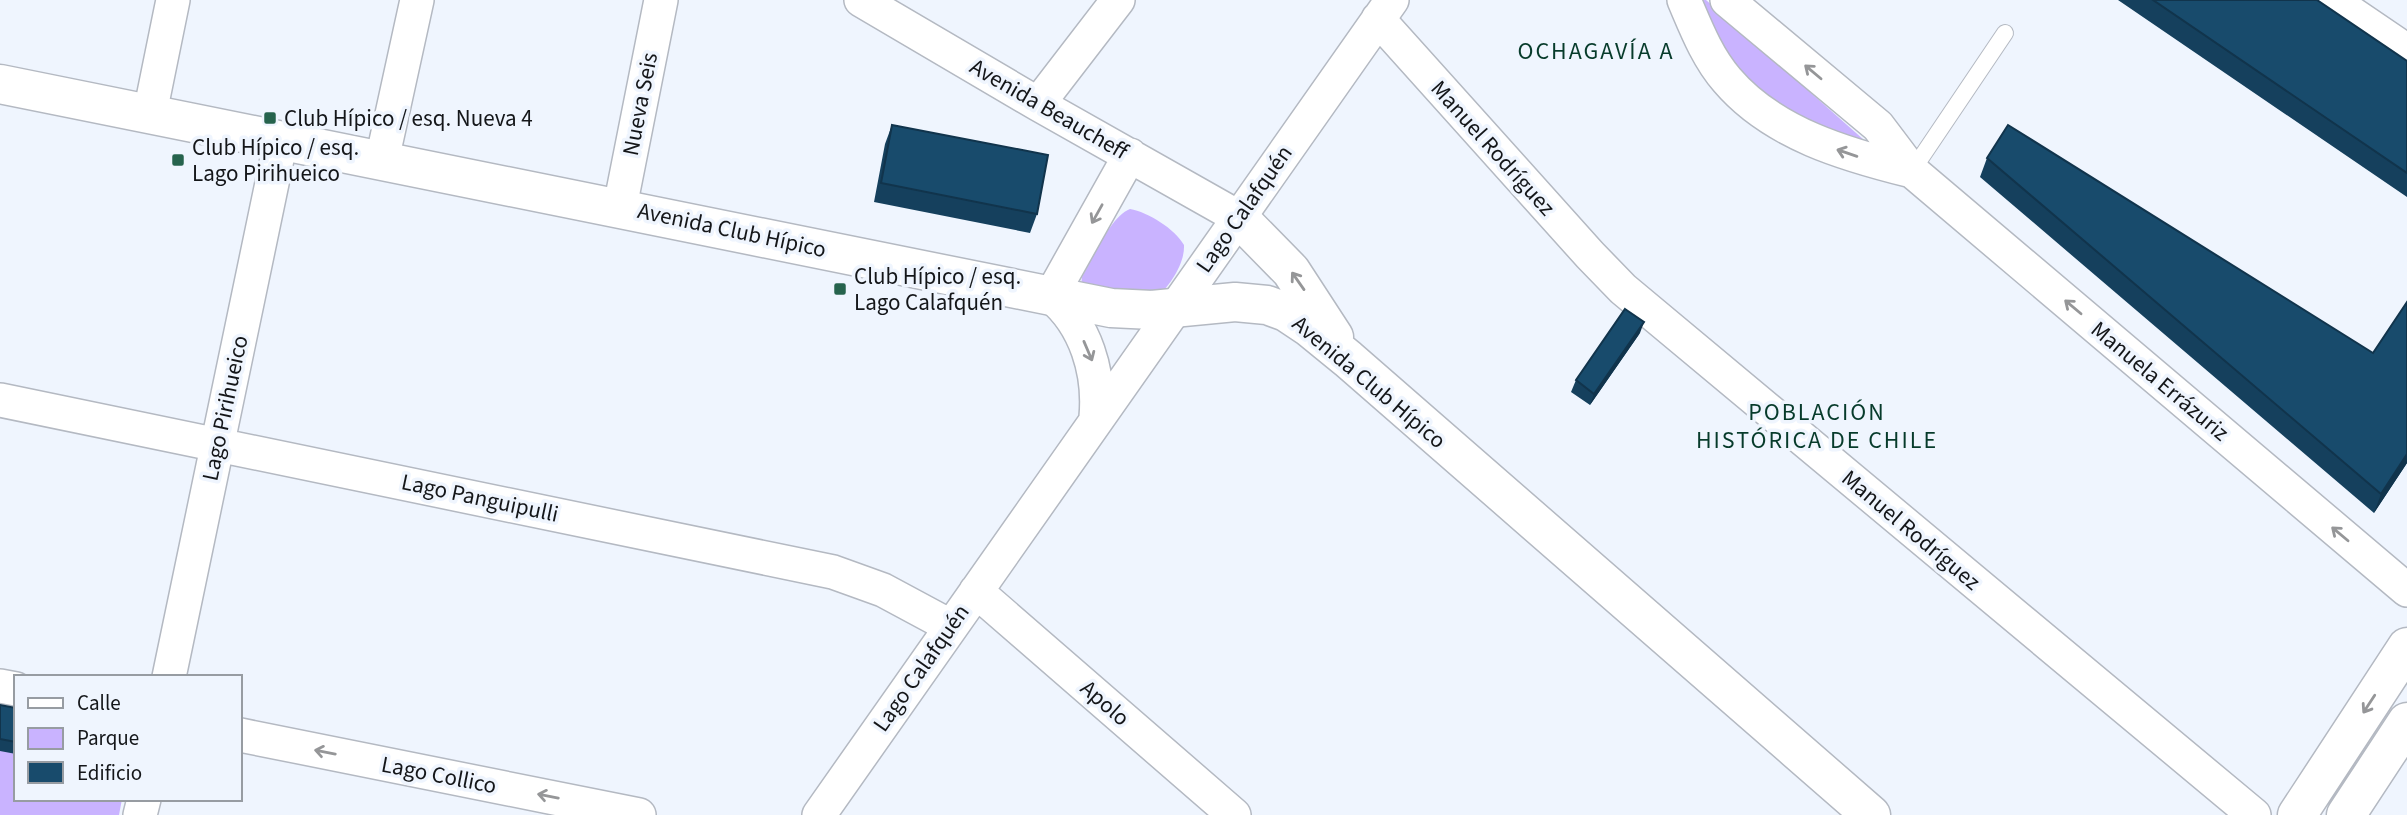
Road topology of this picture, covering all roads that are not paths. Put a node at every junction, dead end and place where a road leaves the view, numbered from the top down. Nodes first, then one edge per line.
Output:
1 (173, 0) edge
2 (416, 0) edge
3 (661, 0) edge
4 (861, 0) edge
5 (1118, 0) edge
6 (1684, 0) edge
7 (1727, 0) edge
8 (2332, 0) edge
9 (1385, 10) edge
10 (2005, 33) dead end
11 (2407, 51) edge
12 (0, 84) edge
13 (1038, 104) junction
14 (150, 113) junction
15 (281, 140) junction
16 (1130, 155) junction
17 (382, 160) junction
18 (1912, 171) junction
19 (620, 207) junction
20 (1238, 217) junction
21 (1051, 296) junction
22 (1174, 308) junction
23 (1348, 359) junction
24 (0, 400) edge
25 (1096, 417) junction
26 (217, 444) junction
27 (2407, 590) edge
28 (976, 591) junction
29 (950, 626) junction
30 (2407, 647) edge
31 (169, 675) edge
32 (2407, 722) edge
33 (242, 736) edge
34 (639, 815) edge
35 (819, 815) edge
36 (1234, 815) edge
37 (1871, 815) edge
38 (2254, 815) edge
39 (2297, 815) edge
40 (2346, 815) edge

1 - 14 street
2 - 17 street
3 - 19 street, Nueva Seis
4 - 13 street, Avenida Beaucheff
5 - 13 street
18 -> 6 street, Manuela Errázuriz
18 -> 7 street, Manuela Errázuriz
8 - 11 street
9 - 20 street, Lago Calafquén
9 - 38 street, Manuel Rodríguez
10 - 18 lane
12 - 14 main road, Avenida Club Hípico
13 - 16 street, Avenida Beaucheff
14 - 15 main road, Avenida Club Hípico
15 - 17 main road, Avenida Club Hípico
15 - 26 street, Lago Pirihueico
16 - 20 street, Avenida Beaucheff
16 -> 21 street
17 - 19 main road, Avenida Club Hípico
27 -> 18 street, Manuela Errázuriz
19 - 21 main road, Avenida Club Hípico
20 - 22 street, Lago Calafquén
23 -> 20 main road
21 - 22 main road, Avenida Club Hípico
21 -> 25 street
22 - 23 main road, Avenida Club Hípico
22 - 25 street, Lago Calafquén
23 - 37 main road, Avenida Club Hípico
24 - 26 street, Lago Panguipulli
25 - 28 street, Lago Calafquén
26 - 29 street, Lago Panguipulli
26 - 31 street, Lago Pirihueico
28 - 29 street, Lago Calafquén
28 - 36 street, Apolo
29 - 35 street, Lago Calafquén
30 -> 39 main road
32 - 40 main road
34 -> 33 street, Lago Collico

